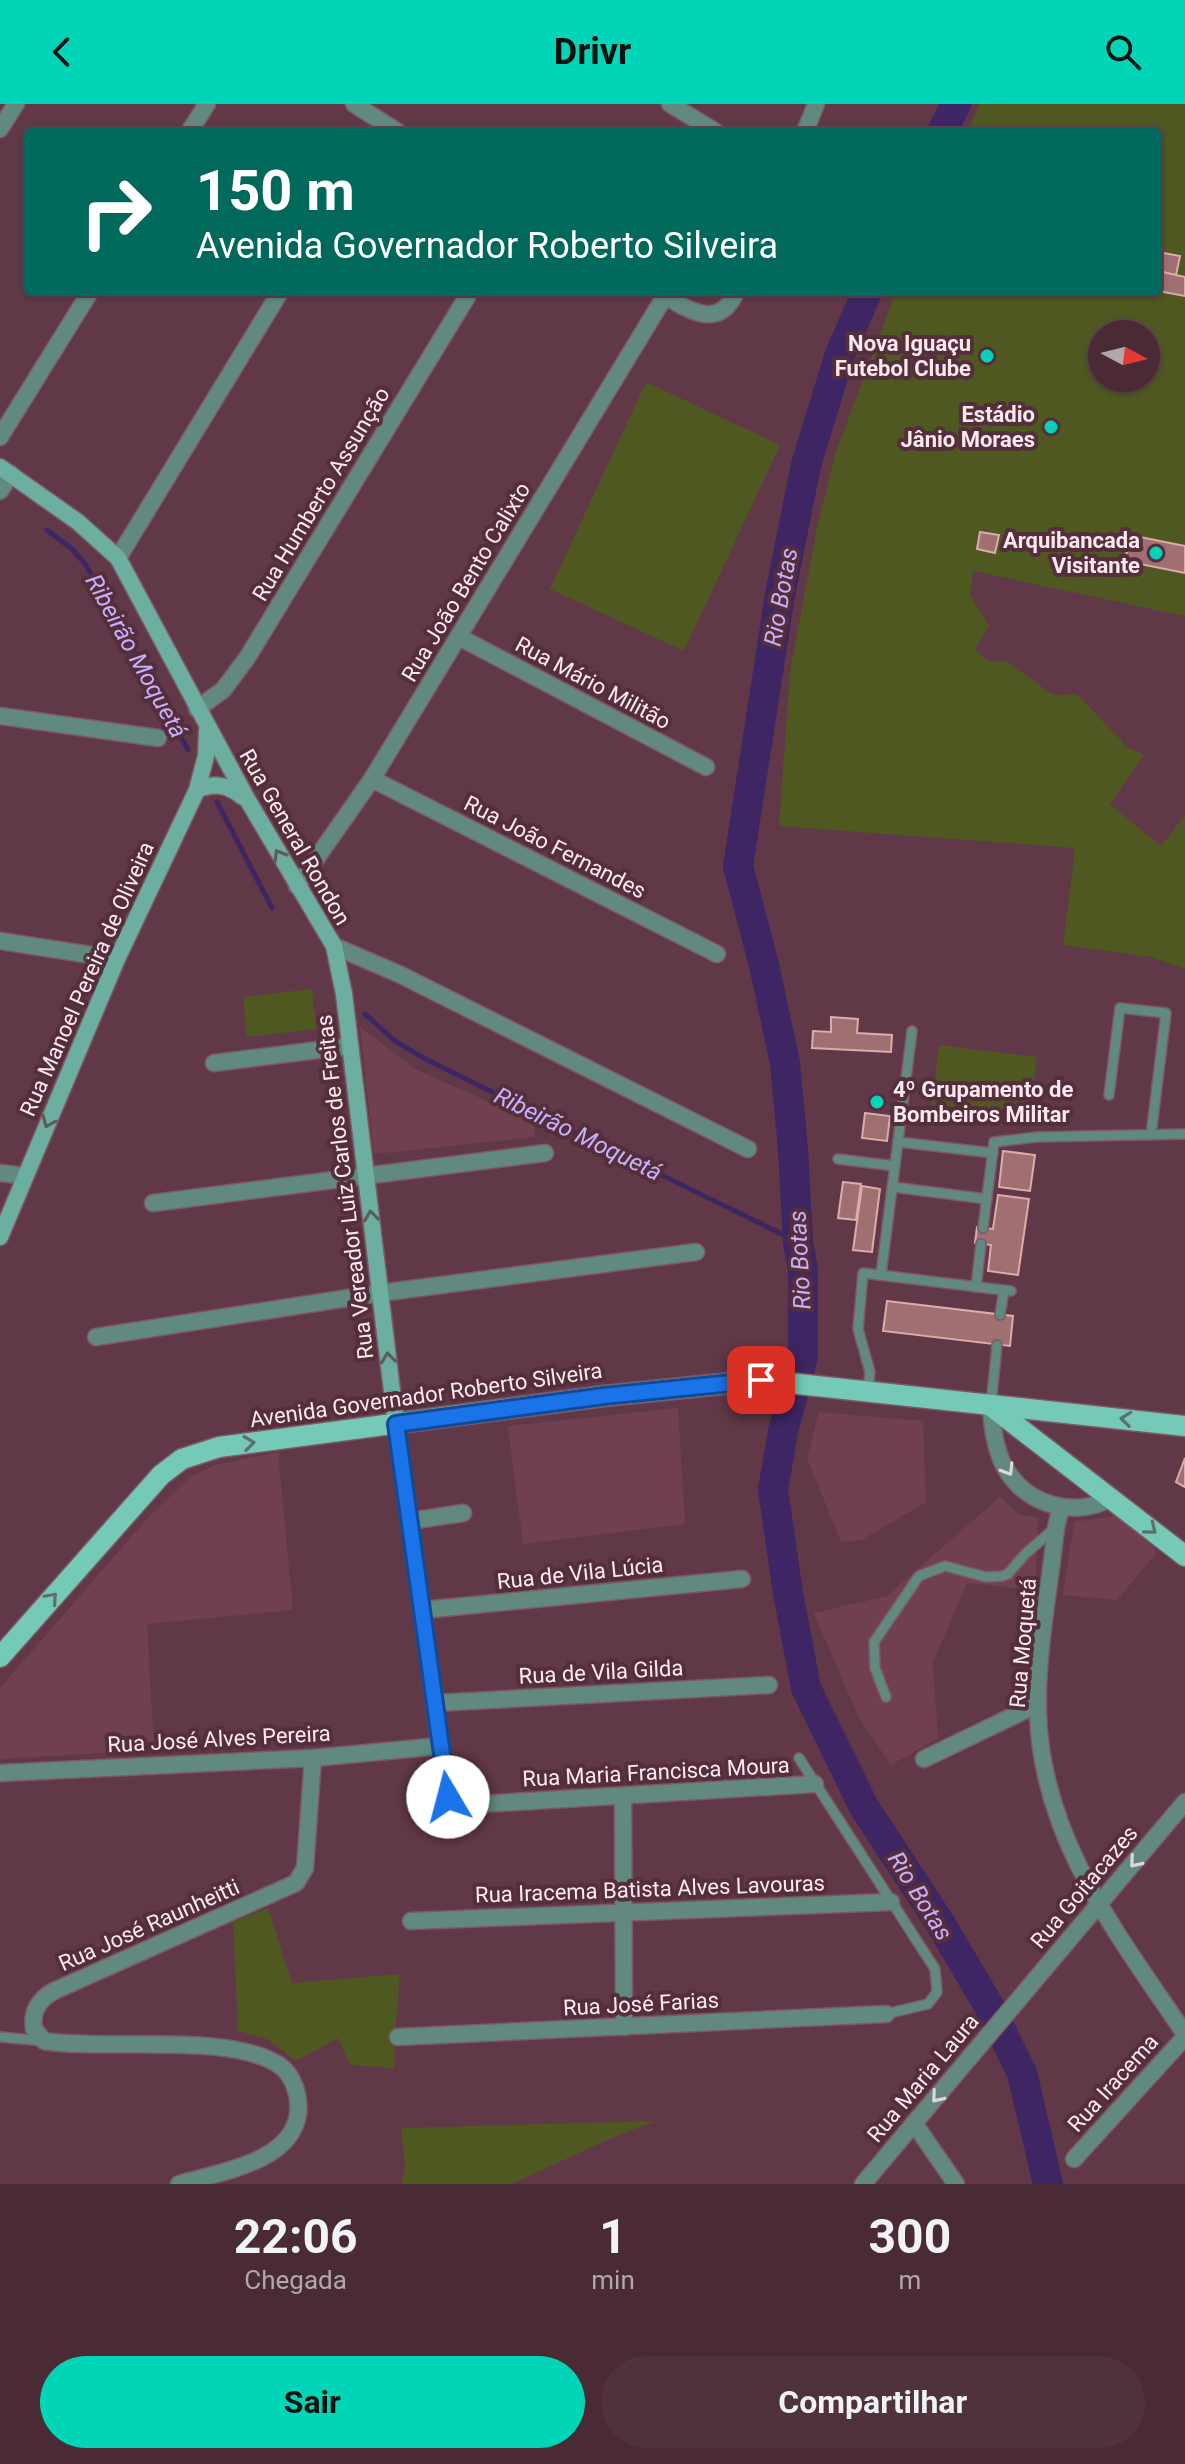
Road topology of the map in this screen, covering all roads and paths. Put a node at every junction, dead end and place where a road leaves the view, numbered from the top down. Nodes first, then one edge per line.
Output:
1 (16, 104) edge
2 (207, 104) edge
3 (354, 104) edge
4 (670, 104) edge
5 (816, 104) edge
6 (192, 128) edge
7 (385, 128) edge
8 (709, 128) edge
9 (807, 128) edge
10 (0, 129) edge
11 (88, 296) edge
12 (278, 296) edge
13 (468, 296) edge
14 (661, 296) edge
15 (667, 296) edge
16 (733, 298) edge
17 (0, 437) edge
18 (5, 471) edge
19 (0, 491) edge
20 (118, 558) junction
21 (459, 637) junction
22 (197, 709) junction
23 (0, 716) edge
24 (207, 726) junction
25 (158, 738) dead end
26 (706, 767) dead end
27 (372, 779) junction
28 (197, 790) junction
29 (247, 799) junction
30 (297, 886) junction
31 (0, 941) edge
32 (334, 946) junction
33 (717, 954) dead end
34 (117, 959) junction
35 (912, 1031) dead end
36 (350, 1046) junction
37 (214, 1063) dead end
38 (1109, 1095) dead end
39 (1185, 1134) edge
40 (1151, 1135) junction
41 (898, 1142) junction
42 (748, 1149) dead end
43 (545, 1153) dead end
44 (993, 1153) junction
45 (838, 1159) dead end
46 (895, 1166) junction
47 (0, 1173) edge
48 (366, 1174) junction
49 (25, 1176) junction
50 (893, 1187) junction
51 (987, 1199) junction
52 (153, 1203) dead end
53 (983, 1228) dead end
54 (0, 1237) edge
55 (981, 1244) dead end
56 (696, 1252) dead end
57 (881, 1275) junction
58 (976, 1287) junction
59 (380, 1293) junction
60 (1000, 1315) dead end
61 (96, 1337) dead end
62 (997, 1345) dead end
63 (868, 1390) junction
64 (991, 1406) junction
65 (1067, 1413) junction
66 (396, 1424) junction
67 (1185, 1426) edge
68 (1044, 1448) junction
69 (1111, 1498) junction
70 (1061, 1507) junction
71 (463, 1513) dead end
72 (410, 1521) junction
73 (1056, 1527) junction
74 (1185, 1556) edge
75 (742, 1579) dead end
76 (422, 1610) junction
77 (0, 1657) edge
78 (769, 1685) dead end
79 (886, 1697) dead end
80 (435, 1703) junction
81 (1038, 1704) junction
82 (440, 1746) junction
83 (313, 1758) junction
84 (799, 1758) dead end
85 (924, 1759) dead end
86 (0, 1773) edge
87 (815, 1784) junction
88 (623, 1796) junction
89 (1185, 1802) edge
90 (891, 1902) junction
91 (1098, 1905) junction
92 (624, 1912) junction
93 (411, 1921) dead end
94 (1017, 2001) joint
95 (886, 2014) joint
96 (624, 2027) junction
97 (1185, 2036) edge
98 (0, 2037) edge
99 (398, 2037) dead end
100 (44, 2041) junction
101 (914, 2123) junction
102 (1074, 2159) dead end
103 (179, 2184) edge
104 (863, 2184) edge
105 (956, 2184) edge

1 - 10 street
2 - 6 street
3 - 7 street
4 - 8 street
5 - 9 street
11 - 17 street
12 - 20 street
13 - 22 street, Rua Humberto Assunção
14 - 21 street, Rua João Bento Calixto
15 - 16 street
18 - 19 street
18 - 20 street, Rua General Rondon
20 - 22 street, Rua General Rondon
21 - 26 street, Rua Mário Militão
21 - 27 street, Rua João Bento Calixto
22 - 24 street, Rua General Rondon
23 - 25 street
24 - 28 street, Rua Manoel Pereira de Oliveira
24 - 29 street, Rua General Rondon
27 - 30 street, Rua João Bento Calixto
27 - 33 street, Rua João Fernandes
28 - 29 street
28 - 34 street, Rua Manoel Pereira de Oliveira
30 -> 29 street, Rua General Rondon
30 - 32 street, Rua General Rondon
31 - 34 street
32 - 36 street, Rua Vereador Luiz Carlos de Freitas
32 - 42 street, Rua General Rondon
34 -> 49 street, Rua Manoel Pereira de Oliveira
35 - 41 lane
36 - 37 street
36 - 48 street, Rua Vereador Luiz Carlos de Freitas
38 - 40 lane
39 - 40 lane
40 - 44 lane
41 - 44 lane
41 - 46 lane
43 - 48 street
44 - 51 lane
45 - 46 lane
46 - 50 lane
47 - 49 street
48 - 52 street
59 -> 48 street, Rua Vereador Luiz Carlos de Freitas
49 - 54 street, Rua Manoel Pereira de Oliveira
50 - 51 lane
50 - 57 lane
51 - 53 lane
55 - 58 lane
56 - 59 street
57 - 58 lane
57 - 63 lane
58 - 60 lane
59 - 61 street
66 -> 59 street, Rua Vereador Luiz Carlos de Freitas
62 - 64 lane
63 - 64 main road, Avenida Governador Roberto Silveira
63 - 66 main road, Avenida Governador Roberto Silveira
64 - 65 main road, Avenida Governador Roberto Silveira
64 - 68 main road
64 -> 70 street
67 -> 65 main road, Avenida Governador Roberto Silveira
65 - 68 main road
66 - 72 street, Rua Maria Francisca Moura
77 -> 66 main road, Avenida Governador Roberto Silveira
68 - 69 main road
69 - 70 street
69 -> 74 main road
70 - 73 street, Rua Moquetá
71 - 72 street
72 - 76 street, Rua Maria Francisca Moura
73 - 79 lane
73 - 81 street, Rua Moquetá
75 - 76 street, Rua de Vila Lúcia
76 - 80 street, Rua Maria Francisca Moura
78 - 80 street, Rua de Vila Gilda
80 - 82 street, Rua Maria Francisca Moura
81 - 85 street
81 - 91 street, Rua Moquetá
82 - 83 street, Rua José Alves Pereira
82 - 88 street, Rua Maria Francisca Moura
83 - 86 street, Rua José Alves Pereira
83 - 100 street, Rua José Raunheitti
84 - 87 lane
87 - 88 street, Rua Maria Francisca Moura
87 - 90 lane
88 - 92 street
89 -> 91 street, Rua Goitacazes
90 - 92 street, Rua Iracema Batista Alves Lavouras
90 - 95 lane
91 - 94 street, Rua Goitacazes
91 - 97 street, Rua Moquetá
92 - 93 street, Rua Iracema Batista Alves Lavouras
92 - 96 street
94 -> 101 street, Rua Maria Laura
95 - 96 street, Rua José Farias
96 - 99 street, Rua José Farias
97 - 102 street, Rua Iracema
98 - 100 lane
100 - 103 street
101 - 104 street, Rua Maria Laura
101 - 105 street

